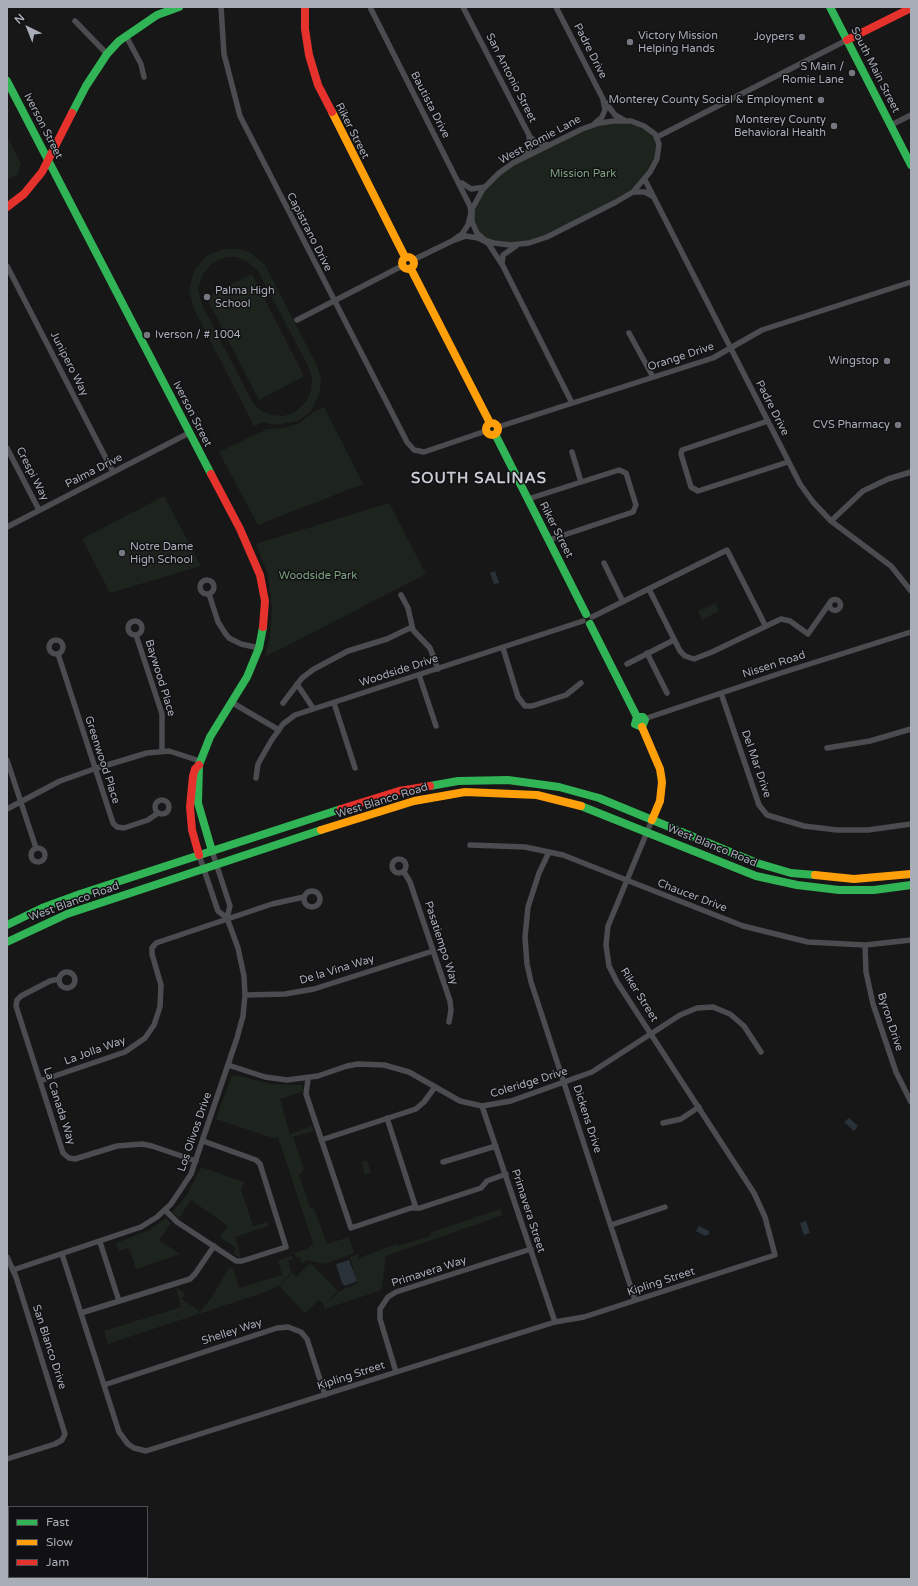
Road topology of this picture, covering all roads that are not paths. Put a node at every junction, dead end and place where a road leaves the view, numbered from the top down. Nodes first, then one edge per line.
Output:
1 (179, 7) edge
2 (221, 7) edge
3 (305, 7) edge
4 (370, 7) edge
5 (463, 7) edge
6 (556, 7) edge
7 (830, 7) edge
8 (911, 8) edge
9 (75, 21) dead end
10 (126, 36) junction
11 (847, 40) junction
12 (108, 54) junction
13 (144, 77) dead end
14 (7, 81) edge
15 (603, 99) junction
16 (911, 115) edge
17 (625, 121) junction
18 (594, 124) junction
19 (891, 125) junction
20 (529, 135) junction
21 (657, 137) junction
22 (550, 145) junction
23 (522, 158) junction
24 (49, 161) junction
25 (911, 165) edge
26 (458, 180) junction
27 (645, 180) junction
28 (486, 186) junction
29 (632, 192) junction
30 (656, 202) junction
31 (7, 207) edge
32 (471, 213) junction
33 (485, 240) junction
34 (452, 241) junction
35 (518, 245) junction
36 (405, 257) junction
37 (414, 260) junction
38 (7, 266) edge
39 (402, 266) junction
40 (503, 266) junction
41 (411, 269) junction
42 (911, 282) edge
43 (333, 301) junction
44 (297, 320) dead end
45 (629, 333) dead end
46 (731, 349) junction
47 (652, 377) junction
48 (572, 403) junction
49 (768, 421) junction
50 (490, 423) junction
51 (486, 431) junction
52 (497, 431) junction
53 (189, 433) junction
54 (7, 448) edge
55 (572, 452) dead end
56 (788, 462) junction
57 (113, 472) junction
58 (911, 472) edge
59 (581, 482) junction
60 (528, 499) junction
61 (39, 510) junction
62 (831, 521) junction
63 (7, 527) edge
64 (549, 540) junction
65 (604, 563) dead end
66 (649, 589) junction
67 (911, 591) edge
68 (209, 594) dead end
69 (401, 595) dead end
70 (831, 601) dead end
71 (623, 602) junction
72 (588, 619) junction
73 (765, 625) junction
74 (412, 627) junction
75 (911, 632) edge
76 (136, 635) dead end
77 (674, 640) junction
78 (259, 648) junction
79 (503, 648) junction
80 (58, 654) dead end
81 (647, 654) junction
82 (628, 664) dead end
83 (438, 669) junction
84 (419, 675) junction
85 (581, 683) dead end
86 (297, 684) junction
87 (667, 693) dead end
88 (721, 693) junction
89 (231, 702) junction
90 (284, 703) dead end
91 (334, 703) junction
92 (313, 708) junction
93 (641, 721) junction
94 (436, 726) dead end
95 (911, 729) edge
96 (279, 730) junction
97 (827, 748) dead end
98 (162, 751) junction
99 (7, 760) edge
100 (199, 763) junction
101 (355, 768) dead end
102 (94, 769) junction
103 (256, 778) dead end
104 (21, 802) junction
105 (7, 809) edge
106 (158, 813) dead end
107 (652, 820) junction
108 (911, 824) edge
109 (648, 832) junction
110 (470, 845) dead end
111 (36, 848) dead end
112 (212, 851) junction
113 (549, 852) junction
114 (199, 855) junction
115 (217, 866) junction
116 (204, 870) junction
117 (404, 872) dead end
118 (911, 874) edge
119 (627, 882) junction
120 (911, 886) edge
121 (304, 897) dead end
122 (227, 918) junction
123 (7, 925) edge
124 (911, 940) edge
125 (7, 942) edge
126 (865, 945) junction
127 (433, 951) junction
128 (59, 979) dead end
129 (245, 994) junction
130 (449, 1022) dead end
131 (651, 1035) junction
132 (761, 1052) dead end
133 (228, 1065) junction
134 (308, 1079) junction
135 (40, 1081) junction
136 (564, 1083) junction
137 (435, 1087) junction
138 (911, 1102) edge
139 (482, 1106) junction
140 (699, 1107) junction
141 (387, 1118) junction
142 (663, 1124) dead end
143 (321, 1140) junction
144 (203, 1141) junction
145 (496, 1146) junction
146 (196, 1161) junction
147 (443, 1162) dead end
148 (506, 1174) junction
149 (416, 1208) junction
150 (665, 1208) dead end
151 (165, 1210) junction
152 (611, 1225) junction
153 (100, 1242) junction
154 (214, 1246) junction
155 (531, 1249) junction
156 (62, 1254) junction
157 (775, 1255) joint
158 (7, 1257) edge
159 (13, 1270) junction
160 (635, 1300) junction
161 (119, 1301) junction
162 (81, 1313) junction
163 (555, 1322) junction
164 (396, 1372) junction
165 (104, 1384) junction
166 (325, 1395) junction
167 (7, 1459) edge

1 - 10 street
2 - 43 street, Capistrano Drive
3 - 36 street, Riker Street
4 - 26 street, Bautista Drive
5 - 20 street, San Antonio Street
6 - 15 street, Padre Drive
7 - 11 street, South Main Street
8 - 11 street
9 - 12 street
10 - 12 street
10 - 13 street
11 - 19 street, South Main Street
11 - 21 street
12 - 24 street
14 - 24 street, Iverson Street
15 - 17 street, Padre Drive
15 - 18 street
16 - 19 street
17 - 18 street, West Romie Lane
17 - 21 street, West Romie Lane
18 - 22 street, West Romie Lane
19 - 25 street, South Main Street
20 - 22 street
20 - 23 street, San Antonio Street
21 - 27 street, West Romie Lane
22 - 23 street, West Romie Lane
23 - 28 street, West Romie Lane
24 - 31 street
24 - 53 street, Iverson Street
26 - 28 street
26 - 32 street, Bautista Drive
27 - 29 street, West Romie Lane
27 - 30 street, Padre Drive
28 - 32 street, West Romie Lane
29 - 30 street
29 - 35 street, West Romie Lane
30 - 46 street, Padre Drive
32 - 33 street
32 - 34 street, West Romie Lane
33 - 34 street, West Romie Lane
33 - 35 street, West Romie Lane
33 - 40 street
34 - 37 street, West Romie Lane
35 - 40 street
36 - 37 street
36 - 39 street
37 - 41 street
38 - 57 street, Junipero Way
39 - 41 street
39 - 43 street
40 - 48 street
41 - 50 street
42 - 46 street, Orange Drive
43 - 44 street
43 - 51 street, Capistrano Drive
45 - 47 street
46 - 47 street, Orange Drive
46 - 49 street, Padre Drive
47 - 48 street, Orange Drive
48 - 52 street, Orange Drive
49 - 56 street, Padre Drive
49 - 56 street
50 - 51 street
50 - 52 street
51 - 52 street
52 - 60 street, Riker Street
53 - 57 street, Palma Drive
53 - 78 street, Iverson Street
54 - 61 street, Crespi Way
55 - 59 street
56 - 62 street, Padre Drive
57 - 61 street, Palma Drive
58 - 62 street
59 - 60 street
59 - 64 street
60 - 64 street, Riker Street
61 - 63 street, Palma Drive
62 - 67 street, Padre Drive
64 - 72 street, Riker Street
65 - 71 street
66 - 71 street, Woodside Drive
66 - 73 street, Woodside Drive
66 - 77 street
68 - 78 street
69 - 74 street
70 - 73 street
71 - 72 street, Woodside Drive
72 - 79 street, Woodside Drive
72 - 93 street, Riker Street
73 - 77 street
74 - 83 street
74 - 86 street
75 - 88 street, Nissen Road
76 - 98 street, Baywood Place
77 - 81 street
78 - 89 street, Iverson Street
79 - 83 street, Woodside Drive
79 - 85 street
80 - 102 street, Greenwood Place
81 - 82 street
81 - 87 street
83 - 84 street, Woodside Drive
84 - 91 street, Woodside Drive
84 - 94 street
86 - 90 street
86 - 92 street
88 - 93 street, Nissen Road
88 - 108 street, Del Mar Drive
89 - 96 street
89 - 100 street, Iverson Street
91 - 92 street, Woodside Drive
91 - 101 street
92 - 96 street, Woodside Drive
93 - 107 street, Riker Street
95 - 97 street
96 - 103 street, Woodside Drive
98 - 100 street
98 - 102 street
99 - 104 street
100 - 112 street, Iverson Street
100 - 114 street, Iverson Street
102 - 104 street
102 - 106 street, Greenwood Place
104 - 105 street
104 - 111 street
107 - 109 street, Riker Street
107 - 112 street, West Blanco Road
107 - 118 street, West Blanco Road
109 - 115 street, West Blanco Road
109 - 119 street, Riker Street
109 - 120 street, West Blanco Road
110 - 113 street, Chaucer Drive
112 - 114 street, West Blanco Road
112 - 115 street, Los Olivos Drive
113 - 119 street, Chaucer Drive
113 - 136 street, Dickens Drive
114 - 116 street, Los Olivos Drive
114 - 123 street, West Blanco Road
115 - 116 street, West Blanco Road
115 - 122 street, Los Olivos Drive
116 - 122 street, Los Olivos Drive
116 - 125 street, West Blanco Road
117 - 127 street, Pasatiempo Way
119 - 126 street, Chaucer Drive
119 - 131 street, Riker Street
121 - 122 street
122 - 129 street, Los Olivos Drive
122 - 135 street, La Jolla Way
124 - 126 street, Chaucer Drive
126 - 138 street, Byron Drive
127 - 129 street, De la Vina Way
127 - 130 street, Pasatiempo Way
128 - 135 street, La Canada Way
129 - 133 street, Los Olivos Drive
131 - 132 street, Coleridge Drive
131 - 136 street, Coleridge Drive
131 - 140 street, Riker Street
133 - 134 street, Coleridge Drive
133 - 144 street, Los Olivos Drive
134 - 137 street, Coleridge Drive
134 - 143 street
135 - 146 street, La Canada Way
136 - 139 street, Coleridge Drive
136 - 152 street, Dickens Drive
137 - 139 street, Coleridge Drive
137 - 141 street
139 - 145 street, Primavera Street
140 - 142 street
140 - 157 street, Riker Street
141 - 143 street
141 - 149 street
143 - 149 street
144 - 146 street, Los Olivos Drive
144 - 154 street
145 - 147 street
145 - 148 street, Primavera Street
146 - 151 street, Los Olivos Drive
148 - 149 street
148 - 155 street, Primavera Street
150 - 152 street
151 - 153 street, Los Olivos Drive
151 - 154 street
152 - 160 street, Dickens Drive
153 - 156 street, Los Olivos Drive
153 - 161 street
154 - 161 street
155 - 163 street, Primavera Street
155 - 164 street, Primavera Way
156 - 159 street, Los Olivos Drive
156 - 162 street, Kipling Street
157 - 160 street, Kipling Street
158 - 159 street, San Blanco Drive
159 - 167 street, San Blanco Drive
160 - 163 street, Kipling Street
161 - 162 street
162 - 165 street, Kipling Street
163 - 164 street, Kipling Street
164 - 166 street, Kipling Street
165 - 166 street, Kipling Street
165 - 166 street, Shelley Way

